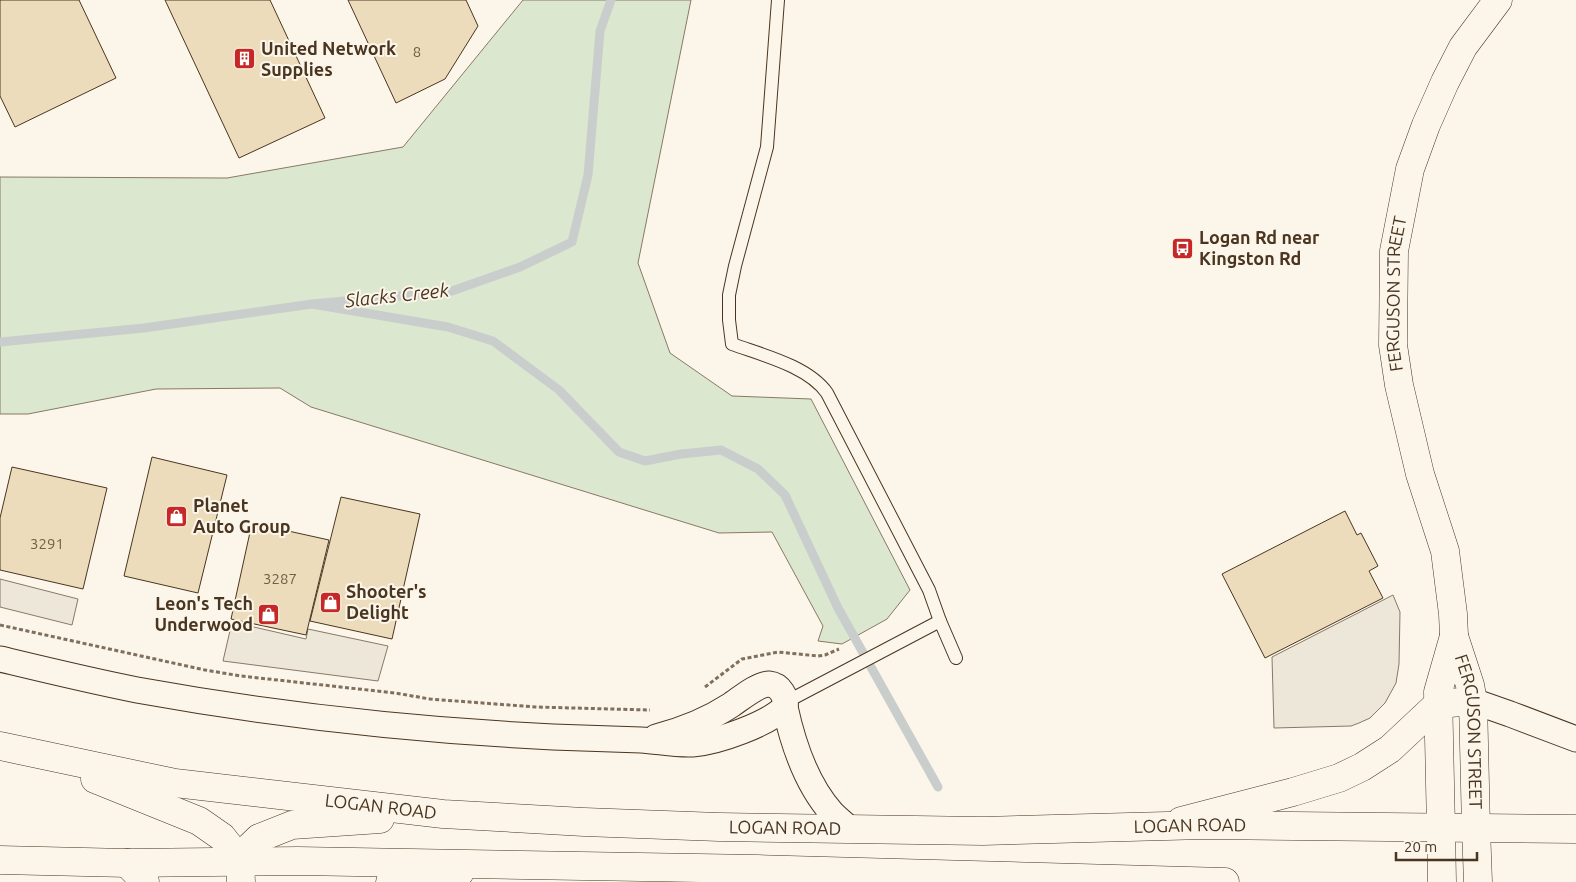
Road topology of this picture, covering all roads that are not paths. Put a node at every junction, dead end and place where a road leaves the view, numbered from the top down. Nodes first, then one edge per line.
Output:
1 (778, 0) edge
2 (1498, 0) edge
3 (940, 621) junction
4 (1454, 636) junction
5 (956, 658) dead end
6 (0, 659) edge
7 (1473, 702) junction
8 (785, 704) junction
9 (1438, 704) junction
10 (1576, 739) edge
11 (641, 740) junction
12 (0, 746) edge
13 (36, 755) junction
14 (443, 814) junction
15 (1160, 826) junction
16 (1440, 828) junction
17 (1476, 828) junction
18 (1576, 828) edge
19 (850, 829) junction
20 (0, 860) edge
21 (503, 865) junction
22 (235, 869) edge
23 (136, 872) edge
24 (390, 882) edge
25 (1225, 882) edge
26 (1442, 882) edge
27 (1478, 882) edge

1 - 3 lane
2 - 4 main road, FERGUSON STREET
3 - 5 lane
3 - 8 lane
4 - 7 main road, FERGUSON STREET
4 - 9 main road, FERGUSON STREET
6 - 11 street
7 - 9 main road
7 - 10 street
7 - 17 main road, FERGUSON STREET
8 - 11 street
8 - 11 street
8 - 19 street
9 - 15 main road
9 - 16 main road, FERGUSON STREET
12 - 13 main road, LOGAN ROAD
13 - 14 main road, LOGAN ROAD
13 - 22 main road
14 - 19 main road, LOGAN ROAD
14 - 22 main road
15 - 16 main road, LOGAN ROAD
15 - 19 main road, LOGAN ROAD
16 - 17 main road, LOGAN ROAD
16 - 26 main road, FERGUSON STREET
17 - 18 main road, LOGAN ROAD
17 - 27 main road, FERGUSON STREET
20 - 23 main road
21 - 22 main road
21 - 24 main road
21 - 25 main road
22 - 23 main road

